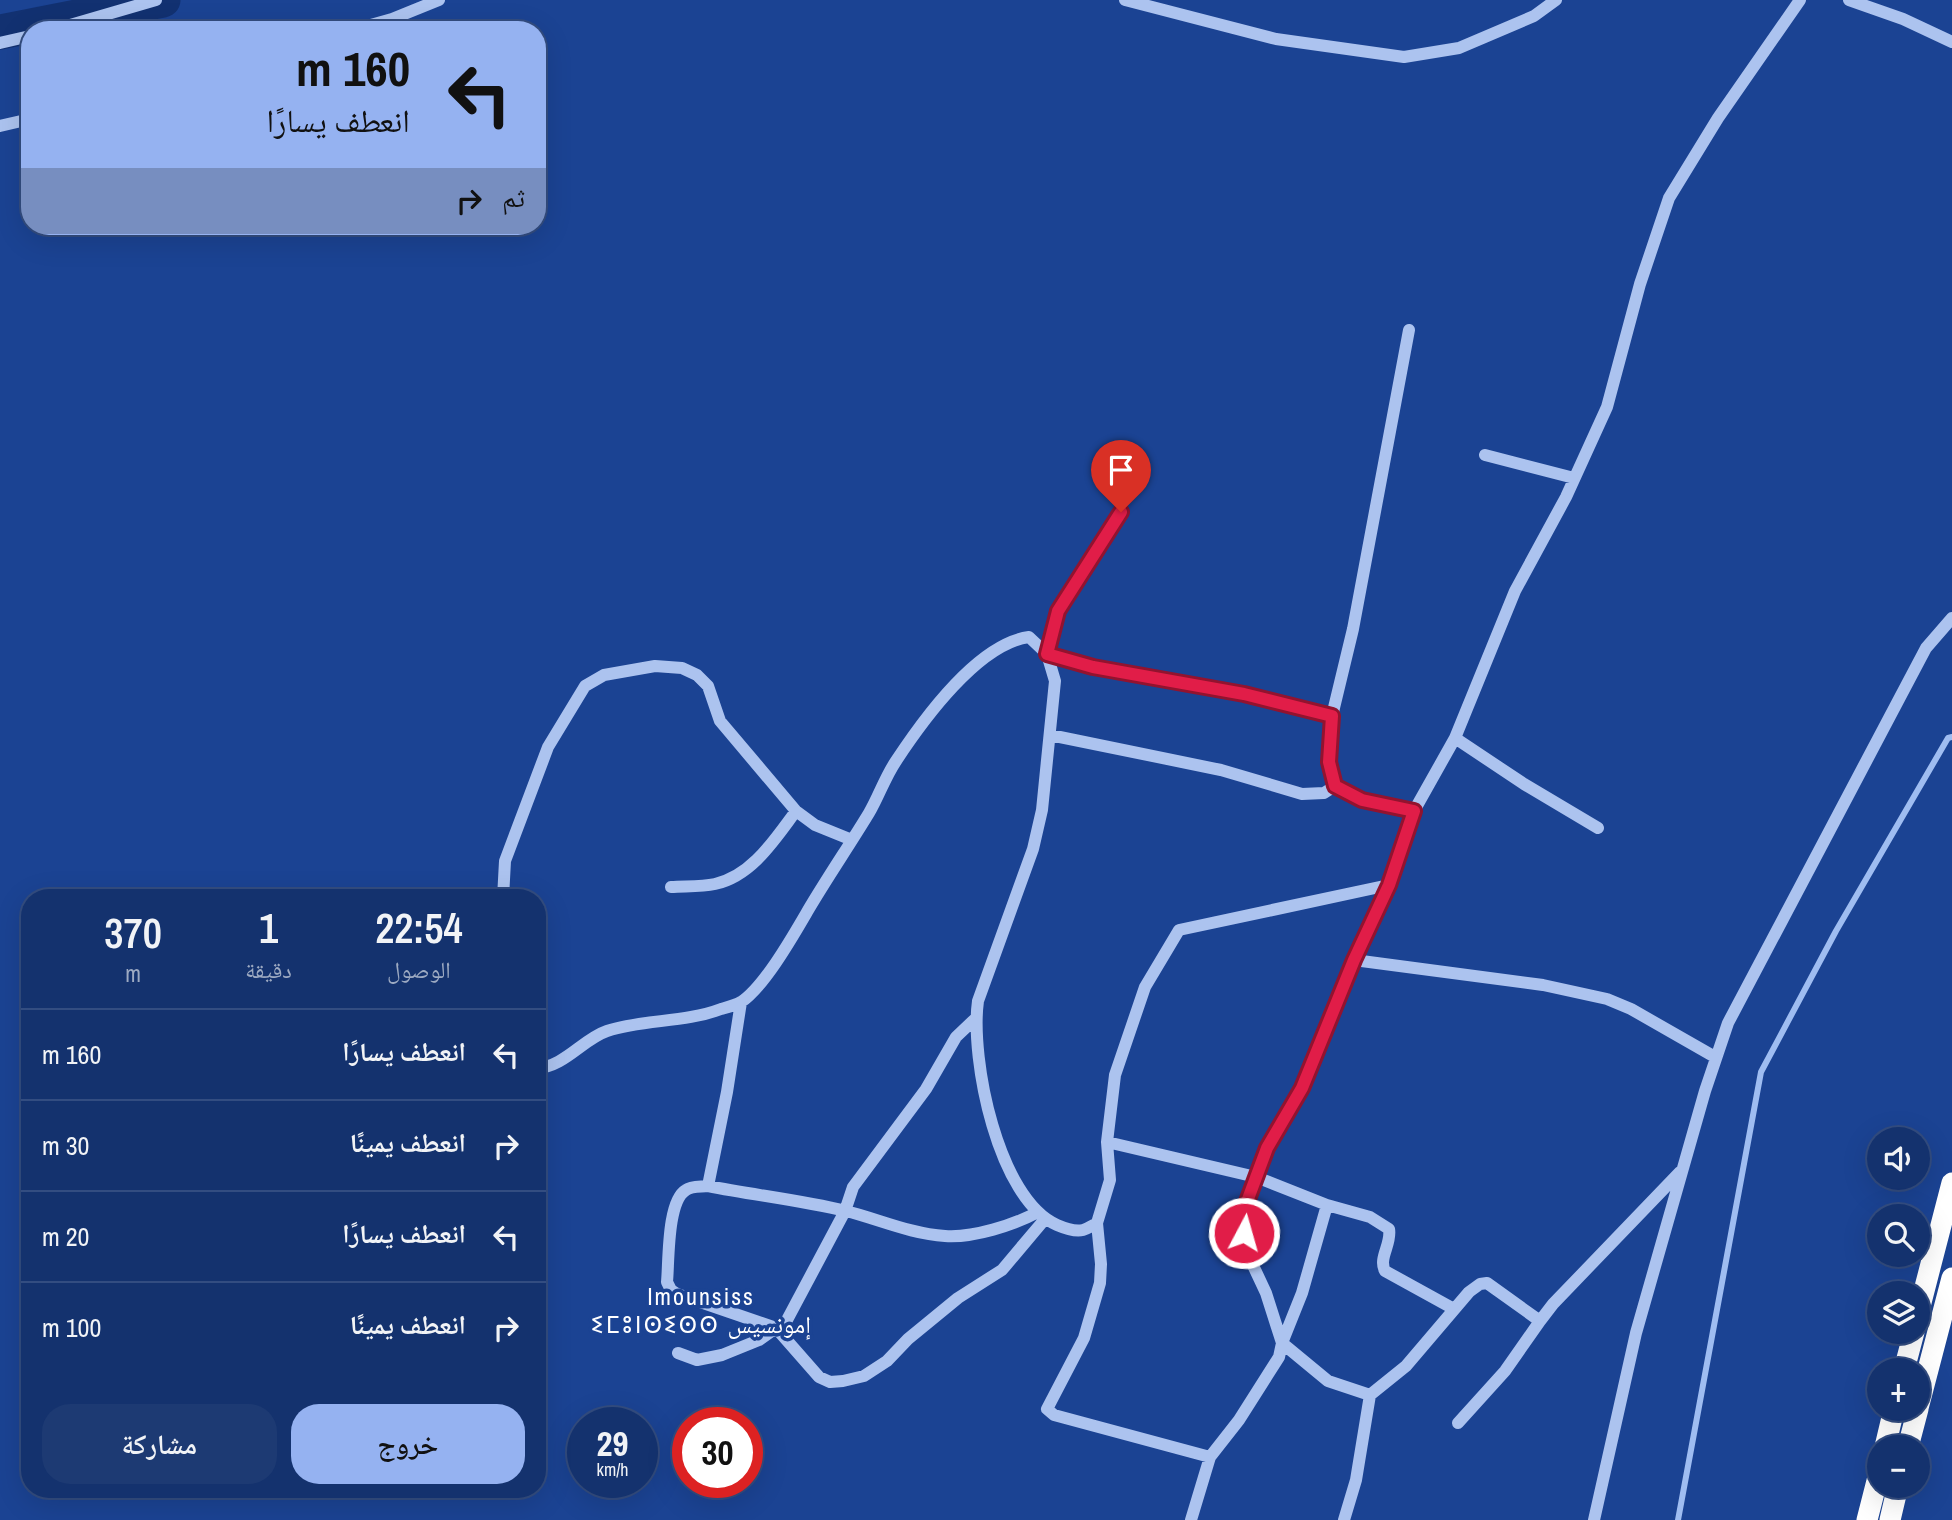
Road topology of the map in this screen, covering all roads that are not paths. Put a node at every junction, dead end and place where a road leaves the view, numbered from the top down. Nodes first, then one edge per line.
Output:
1 (156, 0) edge
2 (439, 0) edge
3 (1125, 0) edge
4 (1556, 0) edge
5 (1800, 0) edge
6 (1849, 0) edge
7 (84, 21) edge
8 (385, 21) edge
9 (21, 38) edge
10 (1952, 42) edge
11 (0, 43) edge
12 (21, 122) edge
13 (0, 126) edge
14 (1409, 330) dead end
15 (1485, 455) dead end
16 (1574, 478) junction
17 (1121, 512) dead end
18 (1952, 618) edge
19 (1047, 654) junction
20 (1332, 716) junction
21 (1050, 735) junction
22 (1455, 738) junction
23 (1335, 786) junction
24 (796, 811) junction
25 (1414, 811) junction
26 (1598, 828) dead end
27 (852, 840) junction
28 (1389, 885) junction
29 (671, 887) dead end
30 (504, 889) edge
31 (1354, 960) junction
32 (741, 1002) junction
33 (975, 1019) junction
34 (1715, 1057) junction
35 (546, 1067) edge
36 (1107, 1142) junction
37 (1683, 1169) junction
38 (1256, 1177) junction
39 (1952, 1183) edge
40 (708, 1186) junction
41 (1327, 1205) junction
42 (845, 1211) junction
43 (1041, 1216) junction
44 (1097, 1223) junction
45 (1952, 1278) edge
46 (1927, 1281) edge
47 (1454, 1309) junction
48 (1540, 1321) junction
49 (776, 1328) junction
50 (1282, 1343) junction
51 (678, 1353) dead end
52 (1930, 1362) edge
53 (1370, 1395) junction
54 (1458, 1423) dead end
55 (1210, 1457) junction
56 (1873, 1498) edge
57 (1895, 1498) edge
58 (1191, 1520) edge
59 (1344, 1520) edge
60 (1594, 1520) edge
61 (1867, 1520) edge
62 (1890, 1520) edge

1 - 7 street
2 - 8 street
3 - 4 street
5 - 16 street
6 - 10 street
9 - 11 street
12 - 13 street
14 - 20 street
15 - 16 street
16 - 22 street
17 - 19 street
18 - 34 street
19 - 20 street
19 - 21 street
19 - 27 street
20 - 23 street
21 - 23 street
21 - 33 street
22 - 25 street
22 - 26 street
23 - 25 street
24 - 27 street
24 - 29 street
24 - 30 street
25 - 28 street
27 - 32 street
28 - 31 street
28 - 36 street
31 - 34 street
31 - 38 street
32 - 35 street
32 - 40 street
33 - 42 street
33 - 43 street
34 - 37 street
36 - 38 street
36 - 44 street
37 - 48 street
37 - 60 street
38 - 41 street
38 - 50 street
39 - 46 highway
40 - 42 street
40 - 49 street
41 - 47 street
41 - 50 street
42 - 43 street
42 - 49 street
43 - 44 street
43 - 49 street
44 - 55 street
45 - 52 highway
47 - 48 street
47 - 53 street
48 - 54 street
49 - 51 street
50 - 53 street
50 - 55 street
53 - 59 street
55 - 58 street
56 - 61 highway
57 - 62 highway

